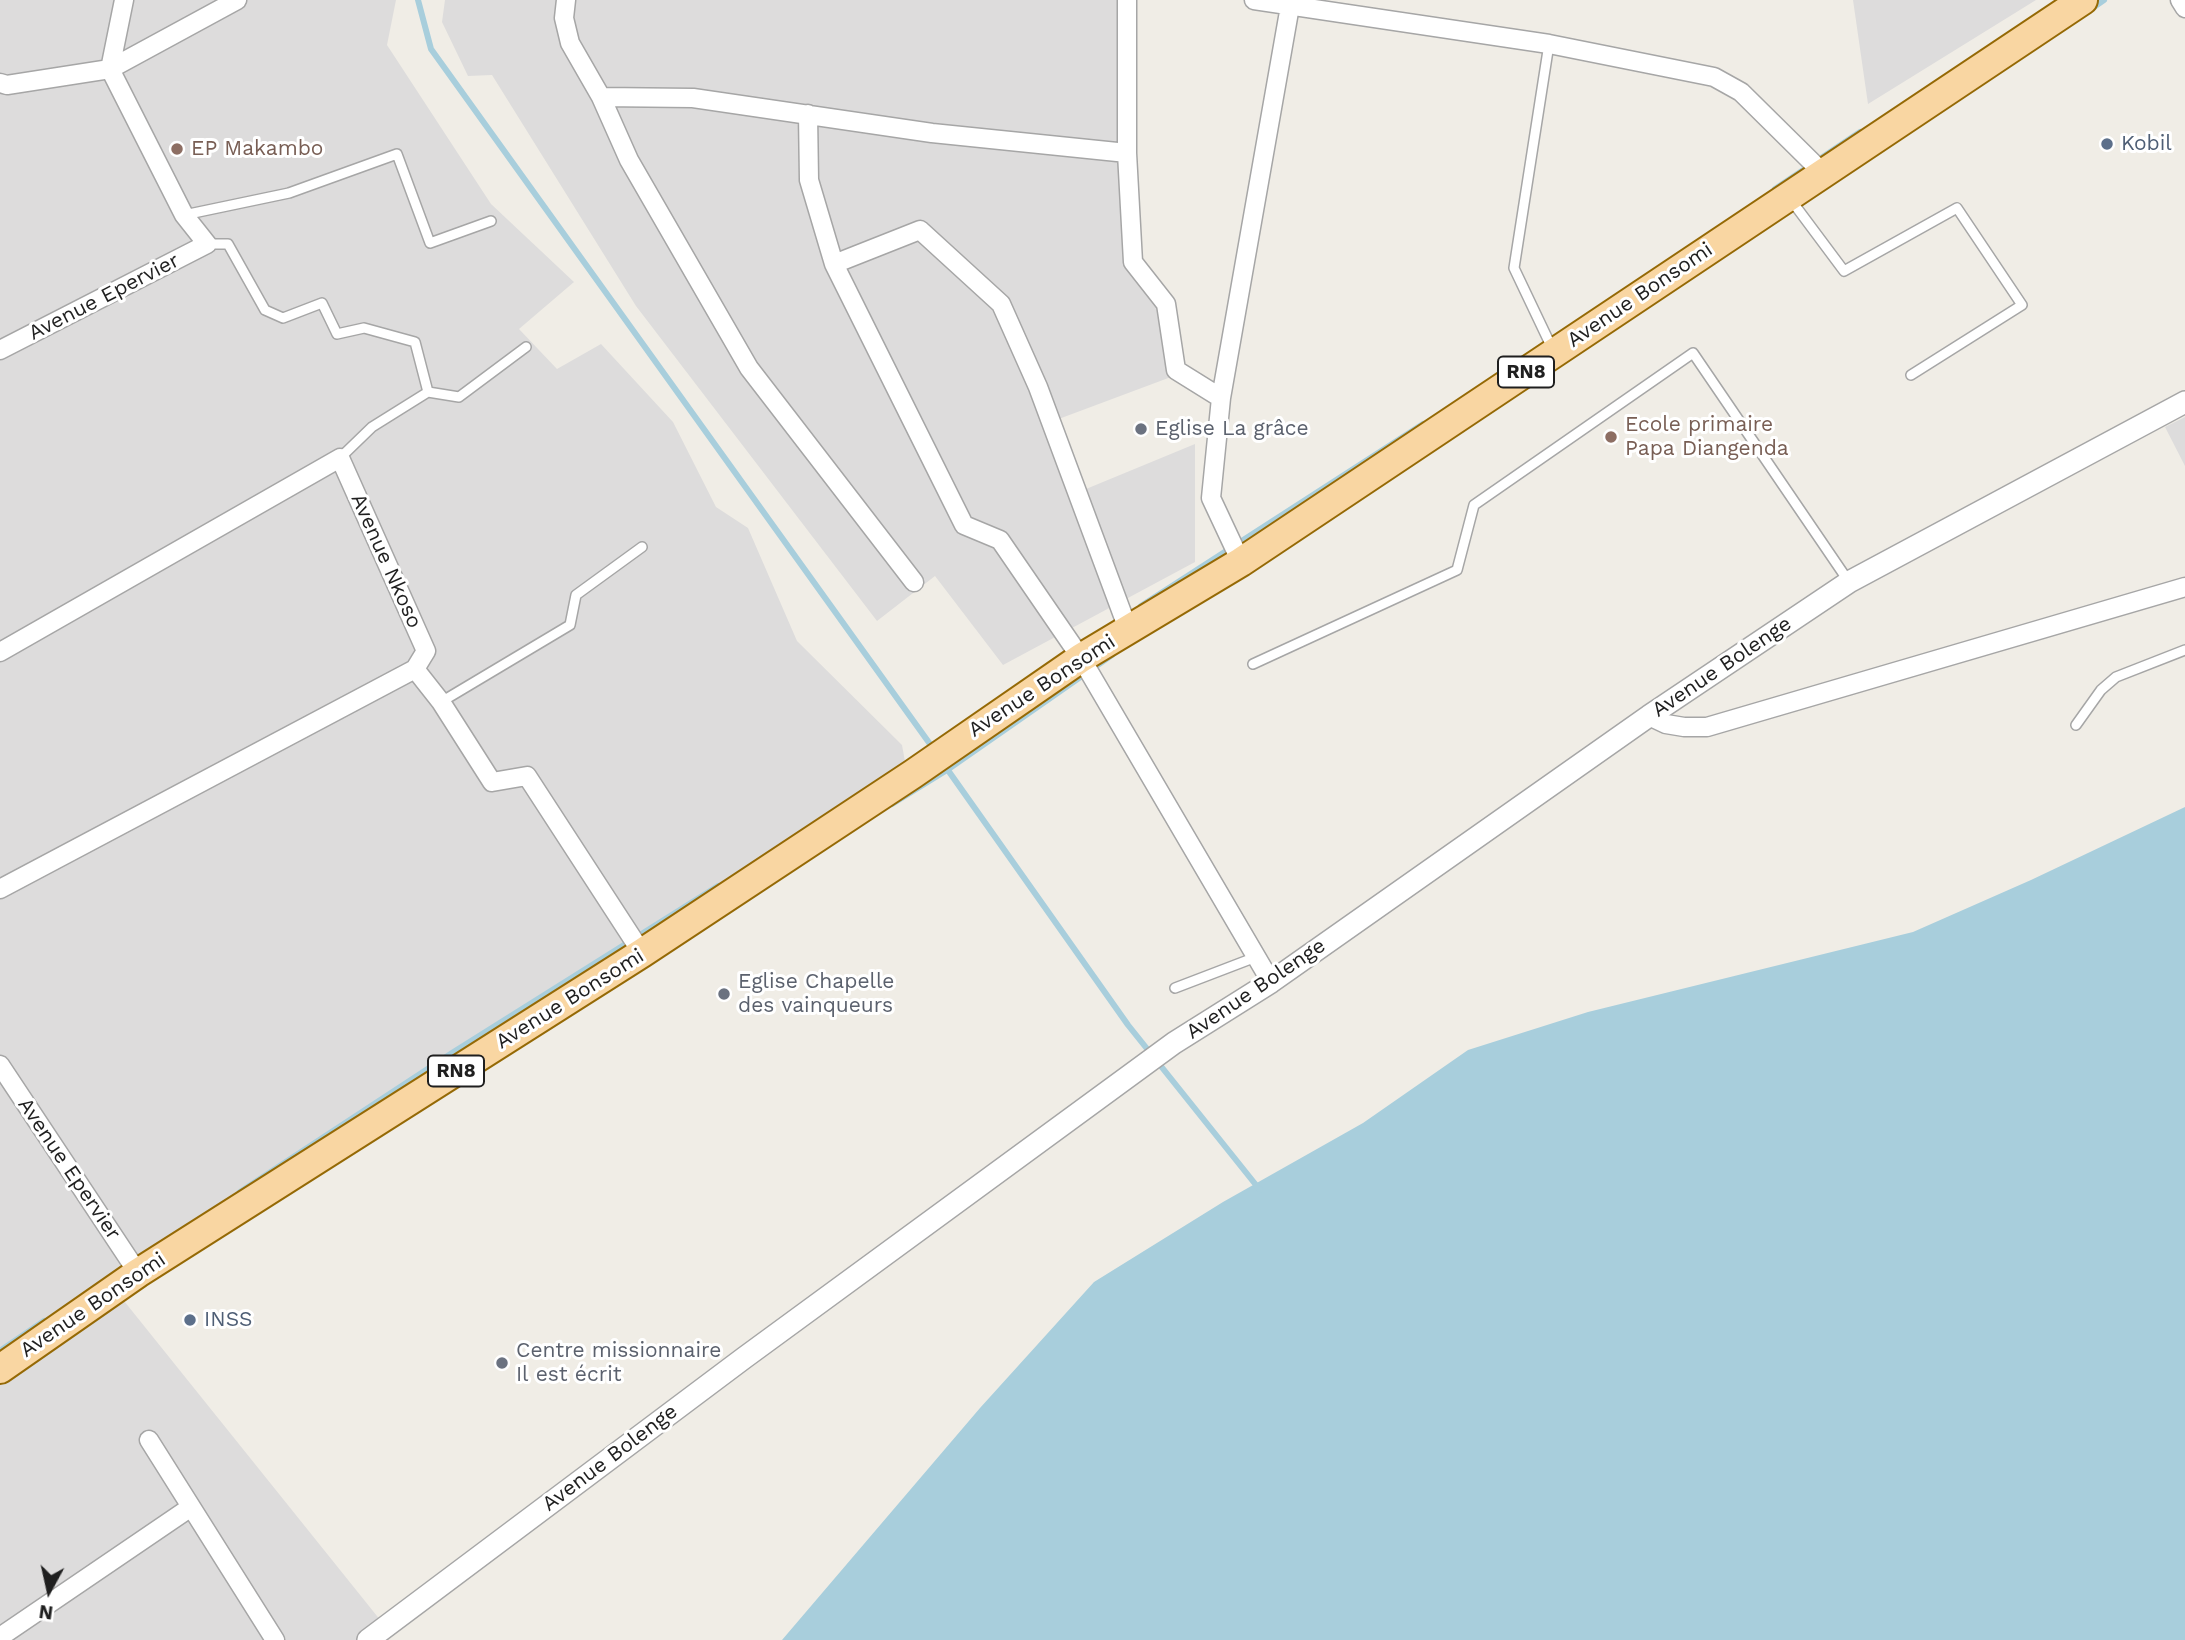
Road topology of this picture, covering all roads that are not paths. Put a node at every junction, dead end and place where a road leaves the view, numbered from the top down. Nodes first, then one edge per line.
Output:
1 (124, 0) edge
2 (237, 0) edge
3 (566, 0) edge
4 (1127, 0) edge
5 (1254, 0) edge
6 (2083, 0) edge
7 (2180, 0) edge
8 (1290, 6) junction
9 (2185, 8) edge
10 (1549, 44) junction
11 (110, 69) junction
12 (0, 83) edge
13 (601, 97) junction
14 (807, 114) junction
15 (1127, 153) junction
16 (1824, 173) junction
17 (1788, 196) junction
18 (184, 215) junction
19 (491, 220) dead end
20 (207, 244) junction
21 (834, 264) junction
22 (526, 347) dead end
23 (0, 350) edge
24 (1554, 353) junction
25 (1911, 375) dead end
26 (428, 392) junction
27 (1221, 398) junction
28 (2185, 402) edge
29 (340, 458) junction
30 (642, 547) dead end
31 (1241, 562) junction
32 (914, 582) dead end
33 (1849, 582) junction
34 (2185, 587) edge
35 (1128, 629) junction
36 (2185, 650) edge
37 (0, 652) edge
38 (1081, 657) junction
39 (1253, 664) dead end
40 (415, 669) junction
41 (440, 702) junction
42 (1649, 716) junction
43 (2076, 725) dead end
44 (0, 889) edge
45 (642, 953) junction
46 (1256, 957) junction
47 (1271, 982) junction
48 (1175, 988) dead end
49 (0, 1065) edge
50 (138, 1273) junction
51 (0, 1369) edge
52 (149, 1440) dead end
53 (191, 1507) junction
54 (0, 1637) edge
55 (275, 1640) edge
56 (368, 1640) edge

1 - 11 street
2 - 11 street
3 - 13 street
4 - 15 street
5 - 8 street
6 - 16 main road, Avenue Bonsomi / RN8
7 - 9 street
8 - 10 street
8 - 27 street
10 - 16 street
10 - 24 lane
11 - 12 street
11 - 18 street
13 - 14 street
13 - 32 street
14 - 15 street
14 - 21 street
15 - 27 street
16 - 17 main road, Avenue Bonsomi / RN8
17 - 24 main road, Avenue Bonsomi / RN8
17 - 25 lane
18 - 19 lane
18 - 20 street
20 - 23 street, Avenue Epervier
20 - 26 lane
21 - 35 street
21 - 38 street
22 - 26 lane
24 - 31 main road, Avenue Bonsomi / RN8
26 - 29 lane
27 - 31 street
28 - 33 street, Avenue Bolenge
29 - 37 street
29 - 40 street, Avenue Nkoso
30 - 41 lane
31 - 35 main road, Avenue Bonsomi / RN8
33 - 39 lane
33 - 42 street, Avenue Bolenge
34 - 42 street
35 - 38 main road, Avenue Bonsomi / RN8
36 - 43 lane
38 - 45 main road, Avenue Bonsomi / RN8
38 - 46 street
40 - 41 street
40 - 44 street
41 - 45 street
42 - 47 street, Avenue Bolenge
45 - 50 main road, Avenue Bonsomi / RN8
46 - 47 street
46 - 48 lane
47 - 56 street, Avenue Bolenge
49 - 50 street, Avenue Epervier
50 - 51 main road, Avenue Bonsomi / RN8
52 - 53 street
53 - 54 street
53 - 55 street

